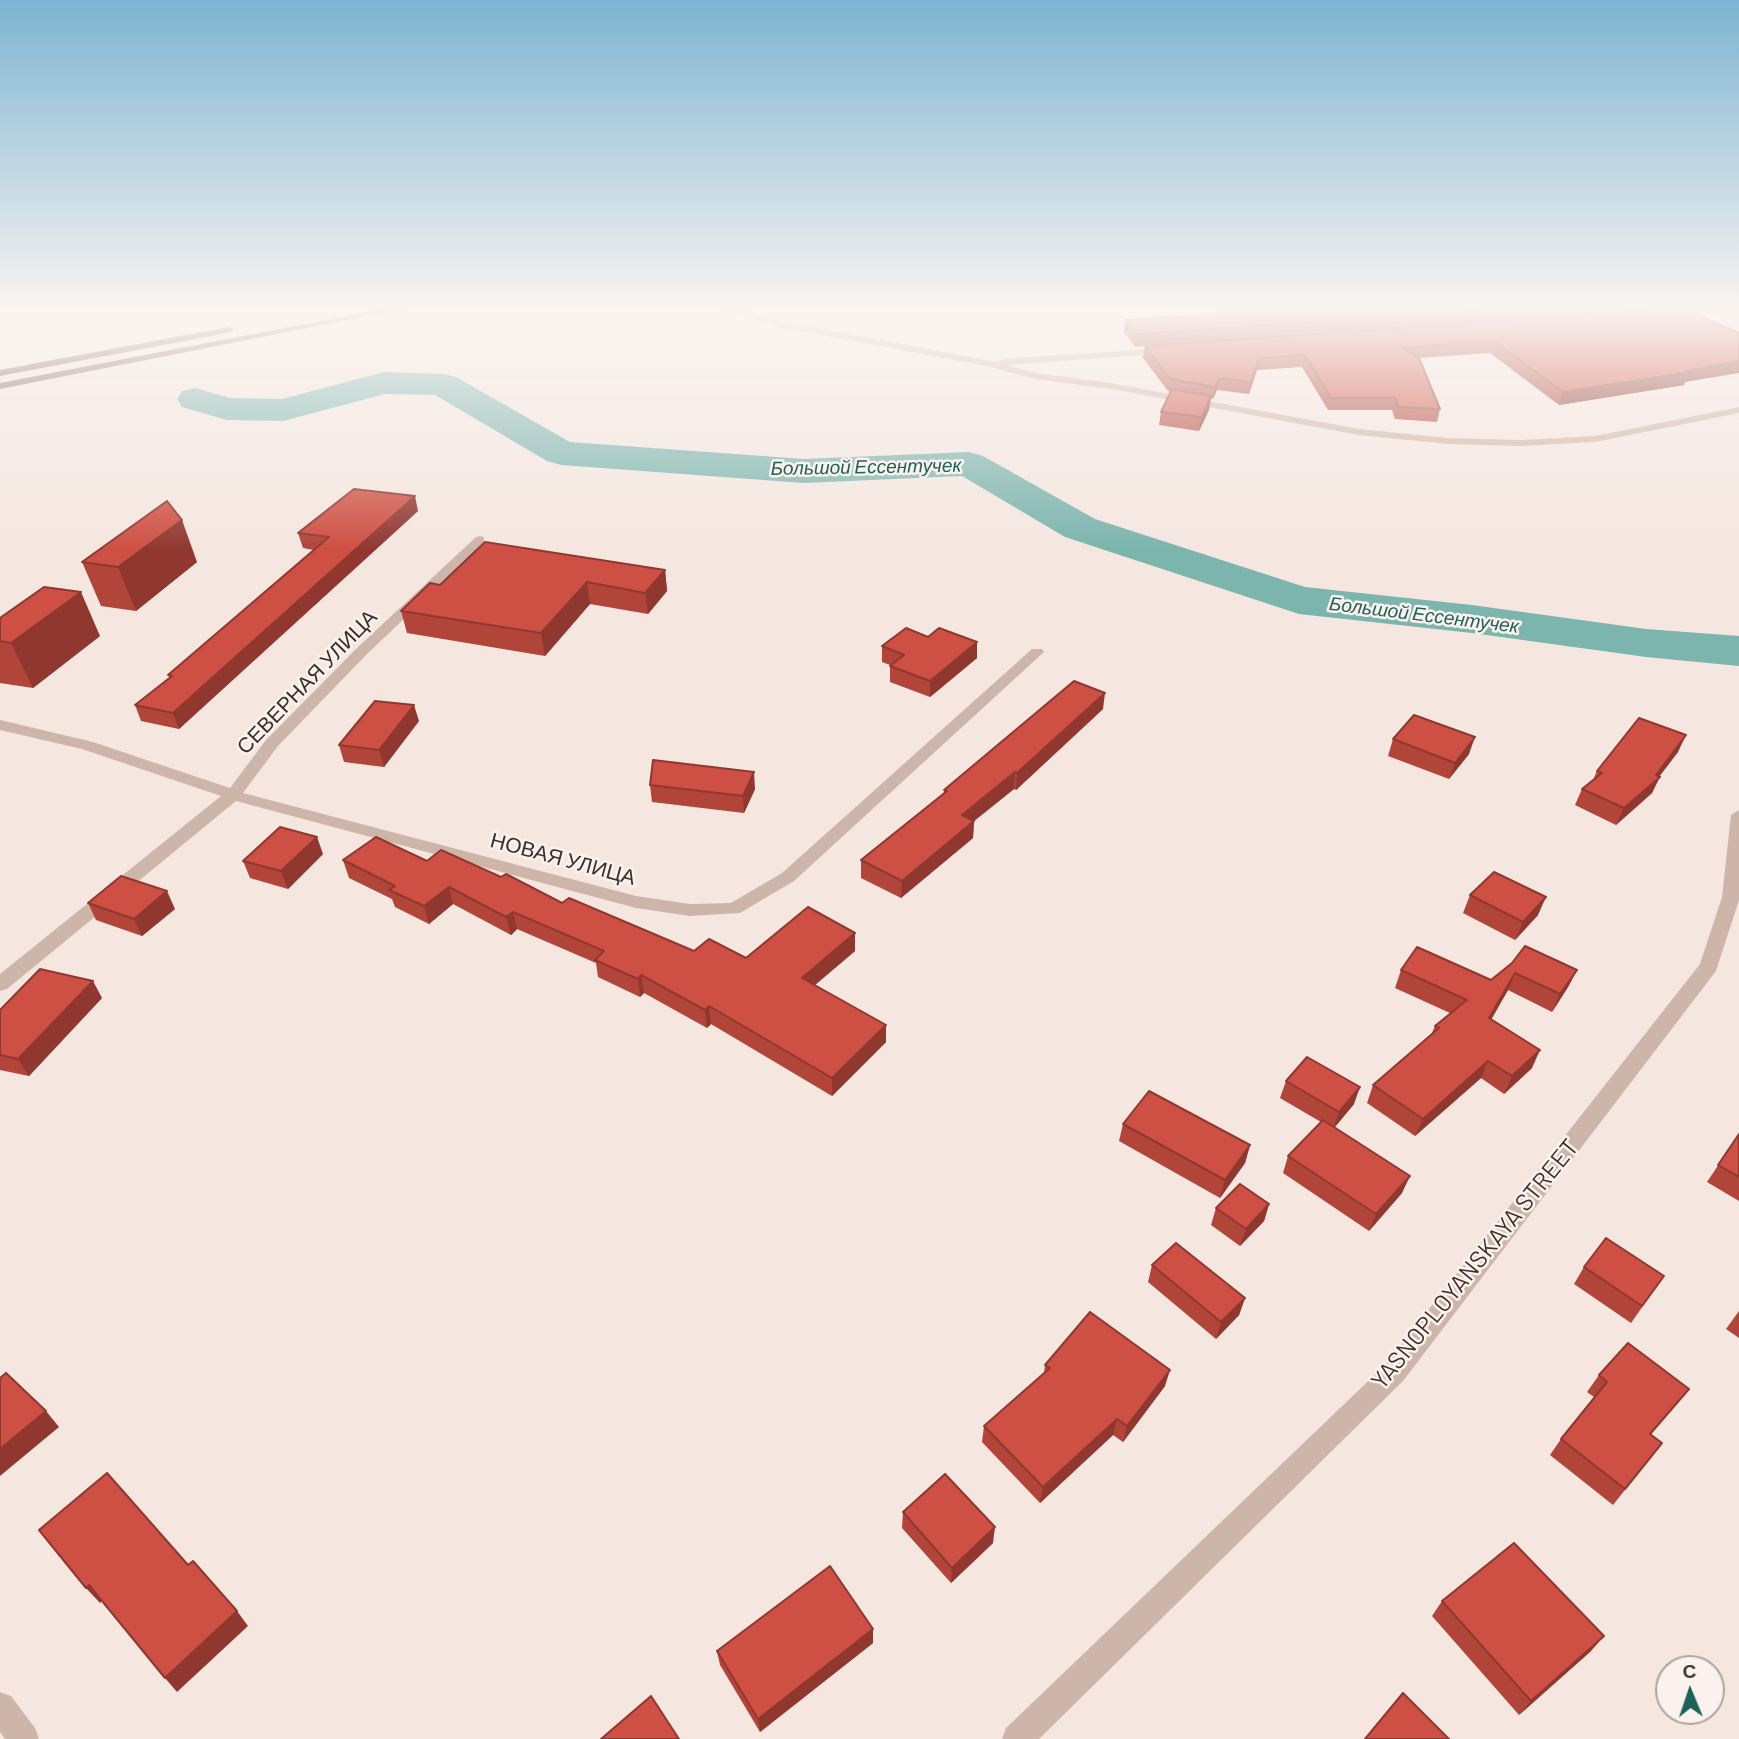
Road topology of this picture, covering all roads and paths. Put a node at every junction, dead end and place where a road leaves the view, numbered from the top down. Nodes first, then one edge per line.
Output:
1 (1117, 387) edge
2 (1739, 410) edge
3 (480, 540) dead end
4 (1037, 652) dead end
5 (0, 725) edge
6 (233, 795) junction
7 (1739, 815) edge
8 (0, 984) edge
9 (0, 1707) edge
10 (24, 1739) edge
11 (1017, 1739) edge

1 - 2 street
3 - 6 street, СЕВЕРНАЯ УЛИЦА
4 - 6 street, НОВАЯ УЛИЦА
5 - 6 street, НОВАЯ УЛИЦА
6 - 8 street, СЕВЕРНАЯ УЛИЦА
7 - 11 street, YASNOPLOYANSKAYA STREET
9 - 10 street

